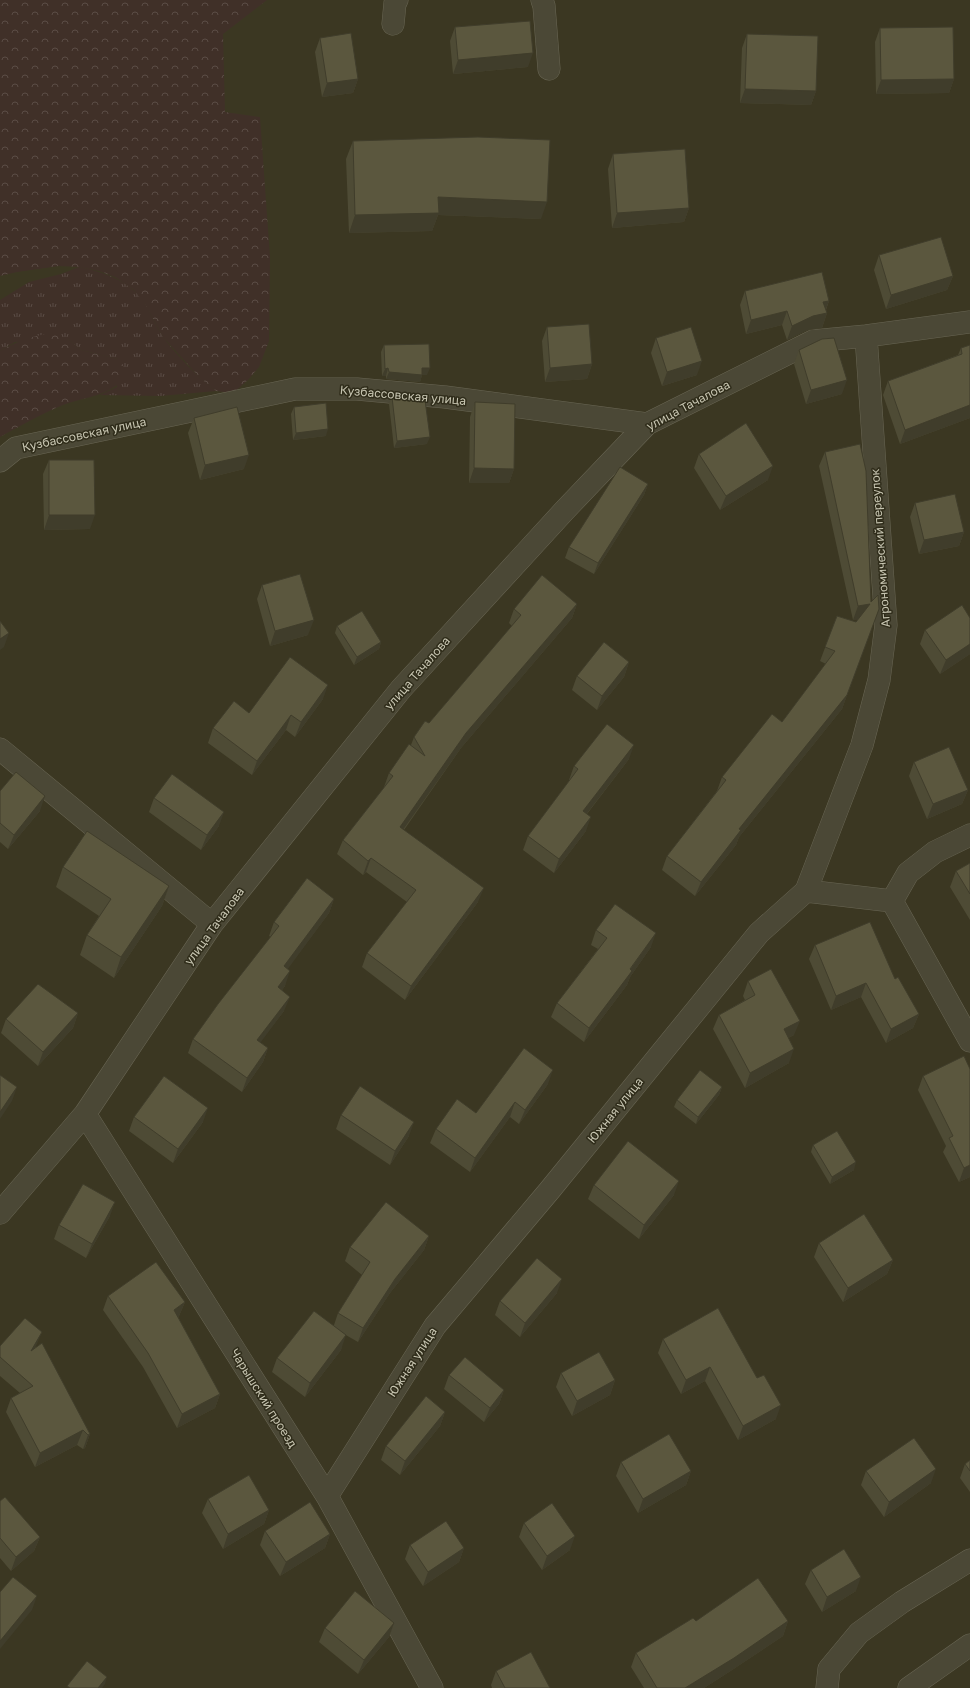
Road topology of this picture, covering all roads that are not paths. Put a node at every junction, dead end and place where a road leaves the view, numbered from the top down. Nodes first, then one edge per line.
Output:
1 (397, 0) edge
2 (542, 0) edge
3 (393, 24) dead end
4 (549, 69) dead end
5 (970, 322) edge
6 (866, 336) junction
7 (647, 424) junction
8 (0, 461) edge
9 (0, 749) edge
10 (970, 835) edge
11 (806, 891) junction
12 (892, 901) junction
13 (212, 924) junction
14 (970, 1040) edge
15 (85, 1114) junction
16 (0, 1213) edge
17 (326, 1496) junction
18 (970, 1560) edge
19 (970, 1645) edge
20 (432, 1688) edge
21 (827, 1688) edge
22 (910, 1688) edge

1 - 3 street
2 - 4 street
5 - 6 street, улица Тачалова
6 - 7 street, улица Тачалова
6 - 11 street, Агрономический переулок
7 - 8 street, Кузбассовская улица
7 - 13 street, улица Тачалова
9 - 13 street
10 - 12 street
11 - 12 street
11 - 17 street, Южная улица
12 - 14 street
13 - 15 street, улица Тачалова
15 - 16 street, улица Тачалова
15 - 17 street, Чарышский проезд
17 - 20 street, Чарышский проезд
18 - 21 street
19 - 22 street

